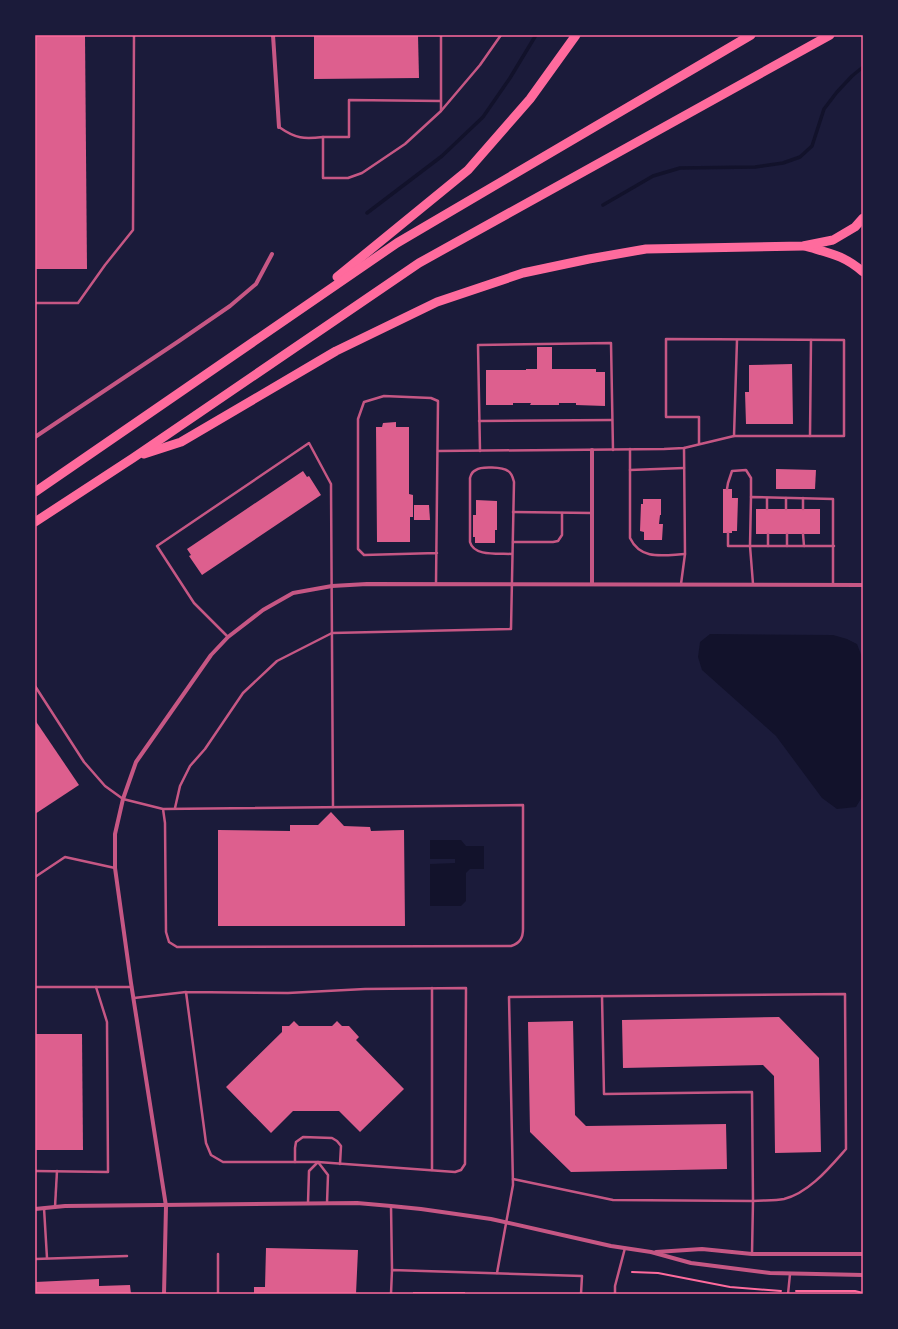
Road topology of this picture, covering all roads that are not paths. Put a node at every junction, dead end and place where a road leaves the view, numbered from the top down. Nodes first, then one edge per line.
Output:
1 (134, 35) edge
2 (273, 35) edge
3 (441, 35) edge
4 (501, 35) edge
5 (576, 35) edge
6 (751, 35) edge
7 (830, 35) edge
8 (441, 101) junction
9 (441, 111) junction
10 (279, 127) joint
11 (323, 137) junction
12 (863, 218) edge
13 (804, 246) junction
14 (272, 254) dead end
15 (863, 272) edge
16 (35, 303) edge
17 (737, 340) junction
18 (811, 340) junction
19 (612, 420) junction
20 (479, 421) junction
21 (734, 436) junction
22 (810, 436) junction
23 (35, 437) edge
24 (698, 444) junction
25 (684, 448) junction
26 (630, 449) junction
27 (592, 450) junction
28 (613, 450) junction
29 (438, 451) junction
30 (480, 451) junction
31 (133, 458) junction
32 (74, 466) junction
33 (684, 468) junction
34 (630, 470) junction
35 (728, 489) dead end
36 (35, 492) edge
37 (751, 497) junction
38 (767, 498) junction
39 (786, 498) junction
40 (803, 498) junction
41 (768, 509) dead end
42 (786, 509) dead end
43 (803, 509) dead end
44 (513, 512) junction
45 (562, 513) junction
46 (592, 513) junction
47 (35, 522) edge
48 (728, 533) dead end
49 (768, 534) dead end
50 (786, 534) dead end
51 (803, 534) dead end
52 (513, 542) junction
53 (750, 546) junction
54 (768, 546) junction
55 (787, 546) junction
56 (804, 546) junction
57 (834, 546) junction
58 (436, 553) junction
59 (512, 554) junction
60 (685, 554) junction
61 (436, 584) junction
62 (511, 584) junction
63 (592, 584) junction
64 (682, 584) junction
65 (753, 584) junction
66 (833, 584) junction
67 (863, 584) edge
68 (332, 586) junction
69 (332, 633) junction
70 (228, 637) junction
71 (35, 686) edge
72 (123, 799) junction
73 (333, 807) junction
74 (175, 808) junction
75 (163, 809) junction
76 (115, 868) junction
77 (35, 877) edge
78 (35, 987) edge
79 (96, 987) junction
80 (132, 987) junction
81 (432, 988) junction
82 (186, 992) junction
83 (602, 996) junction
84 (134, 998) junction
85 (294, 1162) junction
86 (318, 1162) junction
87 (340, 1164) junction
88 (432, 1170) junction
89 (35, 1171) edge
90 (57, 1171) junction
91 (513, 1179) junction
92 (753, 1201) junction
93 (308, 1204) junction
94 (327, 1204) junction
95 (166, 1206) junction
96 (391, 1206) junction
97 (55, 1207) junction
98 (44, 1208) junction
99 (35, 1209) edge
100 (506, 1222) junction
101 (625, 1248) junction
102 (652, 1252) junction
103 (218, 1254) dead end
104 (752, 1254) junction
105 (863, 1254) edge
106 (127, 1256) dead end
107 (47, 1258) junction
108 (35, 1259) edge
109 (392, 1270) junction
110 (497, 1273) junction
111 (790, 1274) junction
112 (863, 1275) edge
113 (788, 1293) edge
114 (164, 1294) edge
115 (218, 1294) edge
116 (391, 1294) edge
117 (581, 1294) edge
118 (615, 1294) edge

1 - 16 lane
2 - 10 street
3 - 8 lane
4 - 9 lane
5 - 32 highway
6 - 32 highway
7 - 31 highway
8 - 9 lane
8 - 11 lane
9 - 11 lane
10 - 11 lane
12 - 13 highway
13 - 15 highway
13 - 31 highway
14 - 23 street
17 - 18 lane
17 - 21 lane
17 - 24 lane
18 - 22 lane
18 - 22 lane
19 - 20 lane
19 - 20 lane
19 - 28 lane
20 - 30 lane
21 - 22 lane
21 - 24 lane
24 - 25 lane
25 - 26 lane
25 - 33 lane
26 - 28 lane
26 - 34 lane
27 - 28 lane
27 - 30 lane
27 - 46 street
29 - 30 lane
29 - 58 lane
29 - 58 lane
31 - 47 highway
32 - 36 highway
33 - 34 lane
33 - 60 lane
34 - 60 lane
35 - 37 lane
37 - 38 lane
37 - 53 lane
38 - 39 lane
38 - 41 lane
39 - 40 lane
39 - 42 lane
40 - 43 lane
40 - 57 lane
44 - 45 lane
44 - 52 lane
44 - 59 lane
45 - 46 lane
45 - 52 lane
46 - 63 street
48 - 53 lane
49 - 54 lane
50 - 55 lane
51 - 56 lane
52 - 59 lane
53 - 54 lane
53 - 65 lane
54 - 55 lane
55 - 56 lane
56 - 57 lane
57 - 66 lane
58 - 61 lane
59 - 62 lane
60 - 64 lane
61 - 62 street
61 - 68 street
62 - 63 street
62 - 69 lane
63 - 64 street
64 - 65 street
65 - 66 street
66 - 67 street
68 - 69 lane
68 - 70 street
68 - 70 lane
69 - 73 lane
69 - 74 lane
70 - 72 street
71 - 72 lane
72 - 75 lane
72 - 76 street
73 - 74 lane
73 - 75 lane
74 - 75 lane
76 - 77 lane
76 - 80 street
78 - 79 lane
79 - 80 lane
79 - 90 lane
80 - 84 street
81 - 82 lane
81 - 88 lane
81 - 88 lane
82 - 84 lane
82 - 85 lane
83 - 91 lane
83 - 92 lane
83 - 92 lane
84 - 95 street
85 - 86 lane
85 - 87 lane
86 - 87 lane
86 - 93 lane
86 - 94 lane
87 - 88 lane
89 - 90 lane
90 - 97 lane
91 - 92 lane
91 - 100 lane
92 - 104 lane
93 - 94 street
93 - 95 street
94 - 96 street
95 - 97 street
95 - 114 street
96 - 100 street
96 - 109 lane
97 - 98 street
98 - 99 street
98 - 107 lane
100 - 101 street
100 - 110 lane
101 - 102 street
101 - 118 lane
102 - 104 street
102 - 111 street
103 - 115 lane
104 - 105 street
106 - 107 lane
107 - 108 lane
109 - 110 lane
109 - 116 lane
110 - 117 lane
111 - 112 street
111 - 113 lane

